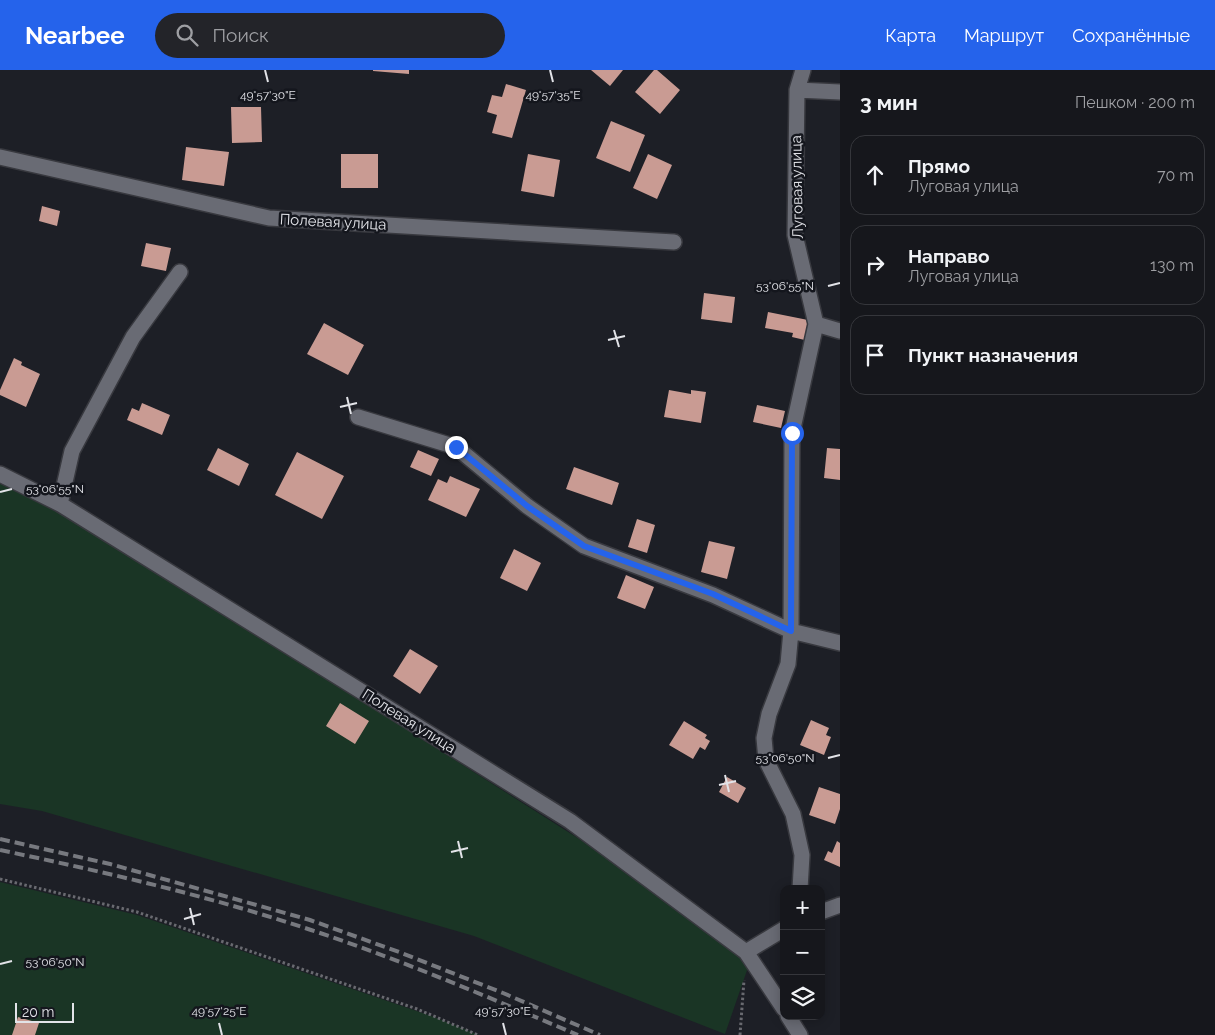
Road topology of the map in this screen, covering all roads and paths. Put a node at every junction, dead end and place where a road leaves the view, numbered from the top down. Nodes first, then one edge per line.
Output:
1 (803, 70) edge
2 (797, 90) junction
3 (840, 92) edge
4 (0, 157) edge
5 (674, 242) dead end
6 (180, 272) dead end
7 (816, 324) junction
8 (840, 331) edge
9 (358, 417) dead end
10 (0, 474) edge
11 (60, 504) junction
12 (791, 631) junction
13 (840, 643) edge
14 (0, 879) edge
15 (800, 885) edge
16 (840, 905) edge
17 (825, 911) edge
18 (782, 930) edge
19 (746, 952) junction
20 (780, 1003) edge
21 (791, 1020) edge
22 (478, 1035) edge
23 (740, 1035) edge
24 (800, 1035) edge

1 - 2 street, Луговая улица
2 - 3 street
2 - 7 street, Луговая улица
4 - 5 street, Полевая улица
6 - 11 street
7 - 8 street
7 - 12 street, Луговая улица
9 - 12 street
10 - 11 street, Полевая улица
11 - 19 street, Полевая улица
12 - 13 street
12 - 15 street, Луговая улица
14 - 22 path
16 - 17 street
18 - 19 street
19 - 20 street, Полевая улица
19 - 23 path
21 - 24 street

